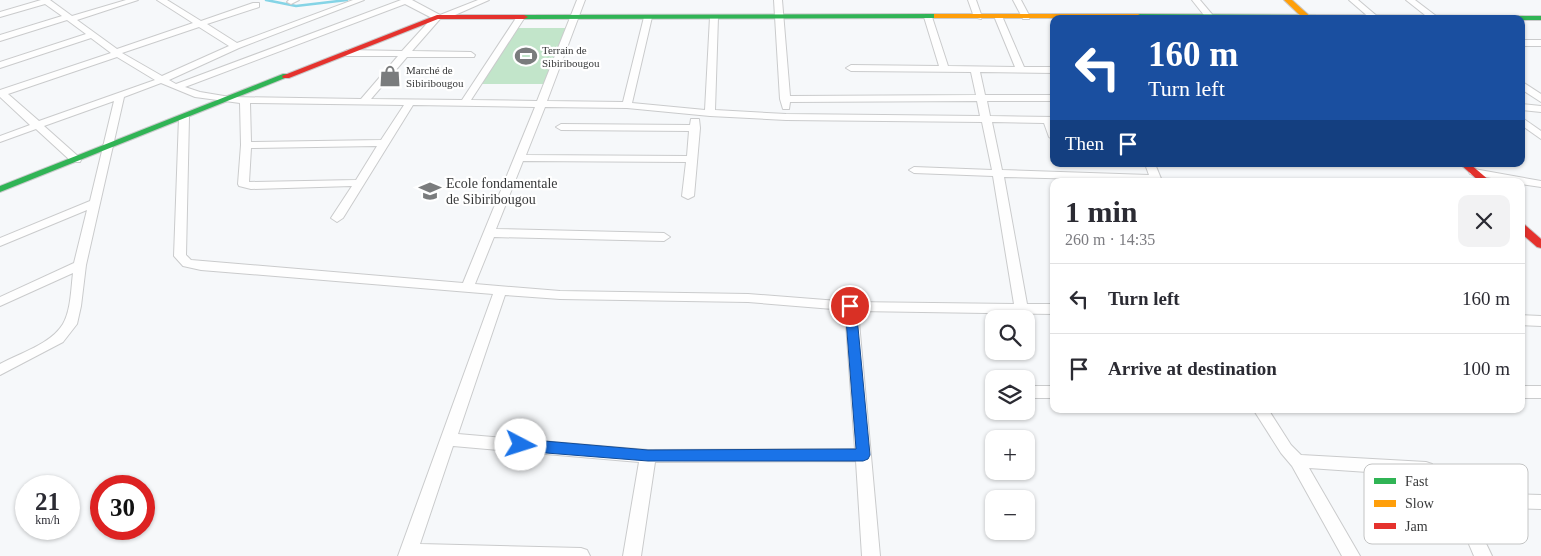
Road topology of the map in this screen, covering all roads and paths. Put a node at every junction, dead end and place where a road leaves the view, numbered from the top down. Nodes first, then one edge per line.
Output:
1 (46, 0) edge
2 (134, 0) edge
3 (161, 0) edge
4 (360, 0) edge
5 (485, 0) edge
6 (582, 0) edge
7 (778, 0) edge
8 (972, 0) edge
9 (1017, 0) edge
10 (1196, 0) edge
11 (1280, 0) edge
12 (1288, 0) edge
13 (1353, 0) edge
14 (1410, 0) edge
15 (407, 1) edge
16 (256, 5) dead end
17 (0, 15) edge
18 (1209, 15) edge
19 (1300, 15) edge
20 (1301, 15) edge
21 (1371, 15) edge
22 (1431, 15) edge
23 (998, 16) junction
24 (440, 17) junction
25 (521, 17) junction
26 (576, 17) junction
27 (648, 17) junction
28 (714, 17) junction
29 (779, 17) junction
30 (928, 17) junction
31 (978, 17) junction
32 (1026, 17) junction
33 (70, 18) junction
34 (1050, 18) edge
35 (1525, 18) edge
36 (1541, 18) edge
37 (200, 24) junction
38 (92, 35) junction
39 (0, 38) edge
40 (1525, 43) edge
41 (1525, 44) edge
42 (1541, 44) edge
43 (236, 46) junction
44 (117, 53) junction
45 (347, 53) junction
46 (404, 54) junction
47 (1541, 54) edge
48 (470, 55) dead end
49 (0, 65) edge
50 (851, 68) dead end
51 (944, 69) junction
52 (975, 70) junction
53 (1021, 70) junction
54 (1050, 70) edge
55 (162, 80) junction
56 (176, 87) junction
57 (1525, 87) edge
58 (0, 94) edge
59 (120, 95) junction
60 (981, 97) junction
61 (1050, 98) edge
62 (785, 99) junction
63 (1541, 99) edge
64 (230, 100) junction
65 (245, 101) junction
66 (362, 102) junction
67 (410, 103) junction
68 (464, 104) junction
69 (541, 104) junction
70 (627, 105) junction
71 (1525, 107) edge
72 (1541, 109) edge
73 (696, 112) junction
74 (710, 113) junction
75 (184, 117) junction
76 (786, 117) junction
77 (987, 119) junction
78 (1050, 120) edge
79 (1525, 123) edge
80 (36, 126) junction
81 (561, 127) dead end
82 (694, 128) junction
83 (1541, 136) edge
84 (0, 139) edge
85 (384, 144) junction
86 (246, 145) junction
87 (108, 146) junction
88 (519, 158) junction
89 (692, 159) junction
90 (76, 160) junction
91 (914, 170) dead end
92 (1471, 172) edge
93 (998, 174) junction
94 (1054, 178) edge
95 (1506, 178) edge
96 (1525, 181) edge
97 (359, 183) junction
98 (1541, 184) edge
99 (0, 189) edge
100 (688, 196) dead end
101 (96, 202) junction
102 (1525, 217) edge
103 (337, 218) dead end
104 (1525, 231) edge
105 (1541, 231) edge
106 (489, 233) junction
107 (664, 237) dead end
108 (0, 242) edge
109 (1541, 245) edge
110 (80, 265) junction
111 (467, 288) junction
112 (501, 289) junction
113 (0, 302) edge
114 (850, 306) junction
115 (1020, 308) junction
116 (1050, 309) edge
117 (1525, 320) edge
118 (1541, 321) edge
119 (0, 370) edge
120 (1035, 392) edge
121 (1050, 392) edge
122 (1525, 392) edge
123 (1541, 392) edge
124 (1263, 413) edge
125 (448, 439) junction
126 (863, 455) junction
127 (648, 456) junction
128 (1297, 460) junction
129 (1364, 465) edge
130 (1528, 502) edge
131 (1541, 502) edge
132 (1478, 544) edge
133 (408, 554) edge
134 (581, 556) edge
135 (632, 556) edge
136 (871, 556) edge
137 (1350, 556) edge
138 (1483, 556) edge

1 - 17 street
1 - 33 street
2 - 33 street
3 - 37 street
4 - 43 street
5 - 24 street
6 - 26 street
7 - 29 street
8 - 31 street
9 - 32 street
10 - 18 street
11 - 19 main road
12 - 20 main road
13 - 21 street
14 - 22 street
15 - 24 street
15 - 56 street
16 - 37 street
23 - 31 main road
23 - 32 main road
23 - 53 street
24 - 25 main road
24 - 45 main road
24 - 46 street
25 - 26 main road
25 - 68 street
26 - 27 main road
26 - 69 street
27 - 28 main road
27 - 70 street
28 - 29 main road
28 - 74 street
29 - 30 main road
29 - 62 street
30 - 31 main road
30 - 51 street
32 - 34 main road
33 - 38 street
33 - 39 street
35 - 36 main road
37 - 43 street
37 - 44 street
38 - 44 street
38 - 49 street
40 - 42 street
41 - 47 street
43 - 55 street
44 - 55 street
44 - 58 street
45 - 46 street
45 - 64 main road
46 - 48 street
46 - 66 street
50 - 51 street
51 - 52 street
52 - 53 street
52 - 60 street
53 - 54 street
55 - 56 street
55 - 59 street
56 - 64 street
57 - 63 street
58 - 80 street
59 - 80 street
59 - 87 street
60 - 61 street
60 - 62 street
60 - 77 street
62 - 76 street
64 - 65 street
64 - 75 main road
65 - 66 street
65 - 86 street
66 - 67 street
67 - 68 street
67 - 85 street
68 - 69 street
69 - 70 street
69 - 88 street
70 - 73 street
71 - 72 street
73 - 74 street
73 - 82 street
74 - 76 street
75 - 87 main road
75 - 111 street
76 - 77 street
77 - 78 street
77 - 93 street
79 - 83 street
80 - 84 street
80 - 90 street
81 - 82 street
82 - 89 street
85 - 86 street
85 - 97 street
86 - 97 street
87 - 90 main road
87 - 101 street
88 - 89 street
88 - 106 street
89 - 100 street
90 - 99 main road
91 - 93 street
92 - 95 street
93 - 94 street
93 - 115 street
96 - 98 street
97 - 103 street
101 - 108 street
101 - 110 street
102 - 105 main road
104 - 109 main road
106 - 107 street
106 - 111 street
110 - 113 street
110 - 119 street
111 - 112 street
112 - 114 street
112 - 125 street
114 - 115 street
114 - 126 street
115 - 116 street
117 - 118 street
120 - 121 street
122 - 123 street
124 - 128 street
125 - 127 street
125 - 133 street
126 - 127 street
126 - 136 street
127 - 135 street
128 - 129 street
128 - 137 street
130 - 131 street
132 - 138 street
133 - 134 street

